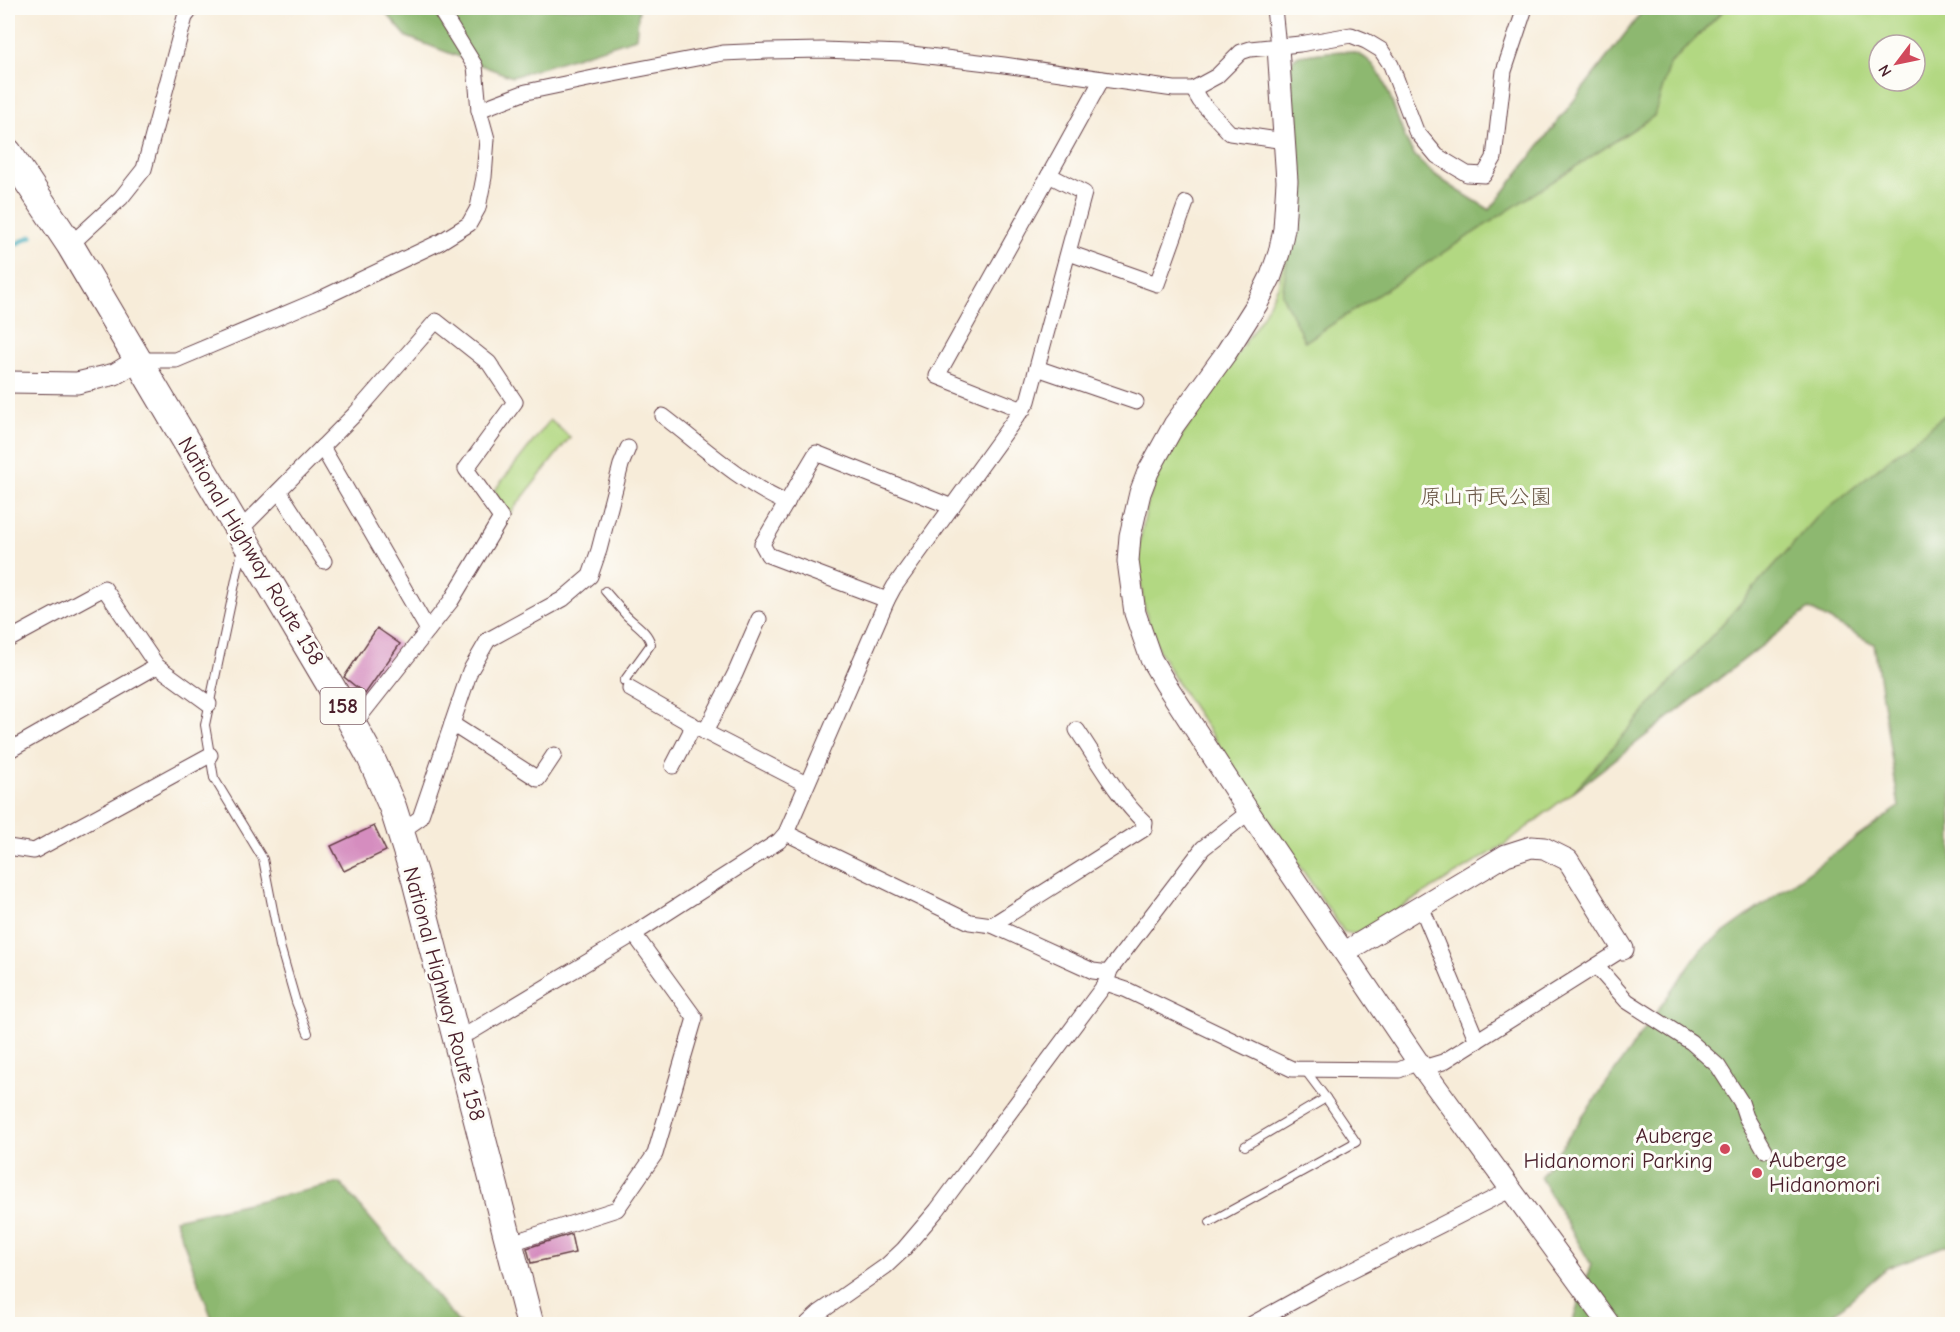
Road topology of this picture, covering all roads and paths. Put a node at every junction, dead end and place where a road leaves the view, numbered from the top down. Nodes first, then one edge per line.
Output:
1 (192, 8) edge
2 (439, 8) edge
3 (1274, 8) edge
4 (1525, 8) edge
5 (1278, 46) junction
6 (1102, 79) junction
7 (1193, 89) junction
8 (479, 110) junction
9 (1285, 141) junction
10 (8, 152) edge
11 (1049, 175) junction
12 (1186, 203) dead end
13 (70, 245) junction
14 (1069, 253) junction
15 (138, 360) junction
16 (1037, 368) junction
17 (8, 382) edge
18 (1136, 402) dead end
19 (1023, 410) junction
20 (663, 416) dead end
21 (322, 447) junction
22 (628, 448) dead end
23 (279, 491) junction
24 (787, 503) junction
25 (952, 507) junction
26 (242, 536) junction
27 (324, 561) dead end
28 (605, 591) dead end
29 (886, 600) junction
30 (759, 619) dead end
31 (428, 630) junction
32 (8, 640) edge
33 (157, 666) junction
34 (630, 689) joint
35 (209, 704) junction
36 (452, 724) junction
37 (353, 725) junction
38 (699, 728) junction
39 (1077, 730) dead end
40 (8, 748) edge
41 (210, 756) junction
42 (554, 756) dead end
43 (673, 766) dead end
44 (806, 784) junction
45 (1249, 812) junction
46 (400, 832) junction
47 (786, 833) junction
48 (8, 847) edge
49 (1421, 906) junction
50 (992, 926) junction
51 (634, 934) junction
52 (1623, 949) joint
53 (1345, 952) junction
54 (1596, 966) junction
55 (1107, 978) junction
56 (308, 1033) dead end
57 (456, 1037) junction
58 (1477, 1041) junction
59 (1421, 1065) junction
60 (1305, 1070) junction
61 (1326, 1098) junction
62 (1245, 1146) dead end
63 (1765, 1150) dead end
64 (1510, 1190) junction
65 (1210, 1222) dead end
66 (508, 1244) junction
67 (530, 1324) edge
68 (807, 1324) edge
69 (1252, 1324) edge
70 (1609, 1324) edge

1 - 13 street
2 - 8 street
3 - 5 street
4 - 5 street
5 - 7 street
5 - 9 street
6 - 7 street
6 - 8 street
6 - 11 street
7 - 9 street
8 - 15 street
9 - 45 street
10 - 13 highway, National Highway Route 158 / 158
11 - 14 street
11 - 19 street
12 - 14 street
13 - 15 highway, National Highway Route 158 / 158
14 - 16 street
15 - 17 street
15 - 26 highway, National Highway Route 158 / 158
16 - 18 street
16 - 19 street
19 - 25 street
20 - 24 street
21 - 23 street
21 - 31 street
21 - 31 street
22 - 36 street
23 - 26 street
23 - 27 street
24 - 25 street
24 - 29 street
25 - 29 street
26 - 35 lane
26 - 37 highway, National Highway Route 158 / 158
28 - 34 lane
29 - 44 street
30 - 38 street
31 - 37 street
32 - 33 street
33 - 35 street
33 - 40 street
34 - 38 street
35 - 41 lane
36 - 42 street
36 - 46 street
37 - 46 highway, National Highway Route 158 / 158
38 - 43 street
38 - 44 street
39 - 50 street
41 - 48 street
41 - 56 lane
44 - 47 street
45 - 53 street
45 - 55 street
46 - 57 highway, National Highway Route 158 / 158
47 - 50 street
47 - 51 street
49 - 52 street
49 - 53 street
49 - 58 street
50 - 55 street
51 - 57 street
51 - 66 street
52 - 54 street
53 - 59 street
54 - 58 street
54 - 63 street
55 - 60 street
55 - 68 street
57 - 66 highway, National Highway Route 158 / 158
58 - 59 street
59 - 60 street
59 - 64 street
60 - 61 lane
61 - 62 lane
61 - 65 lane
64 - 69 street
64 - 70 street
66 - 67 highway, National Highway Route 158 / 158

